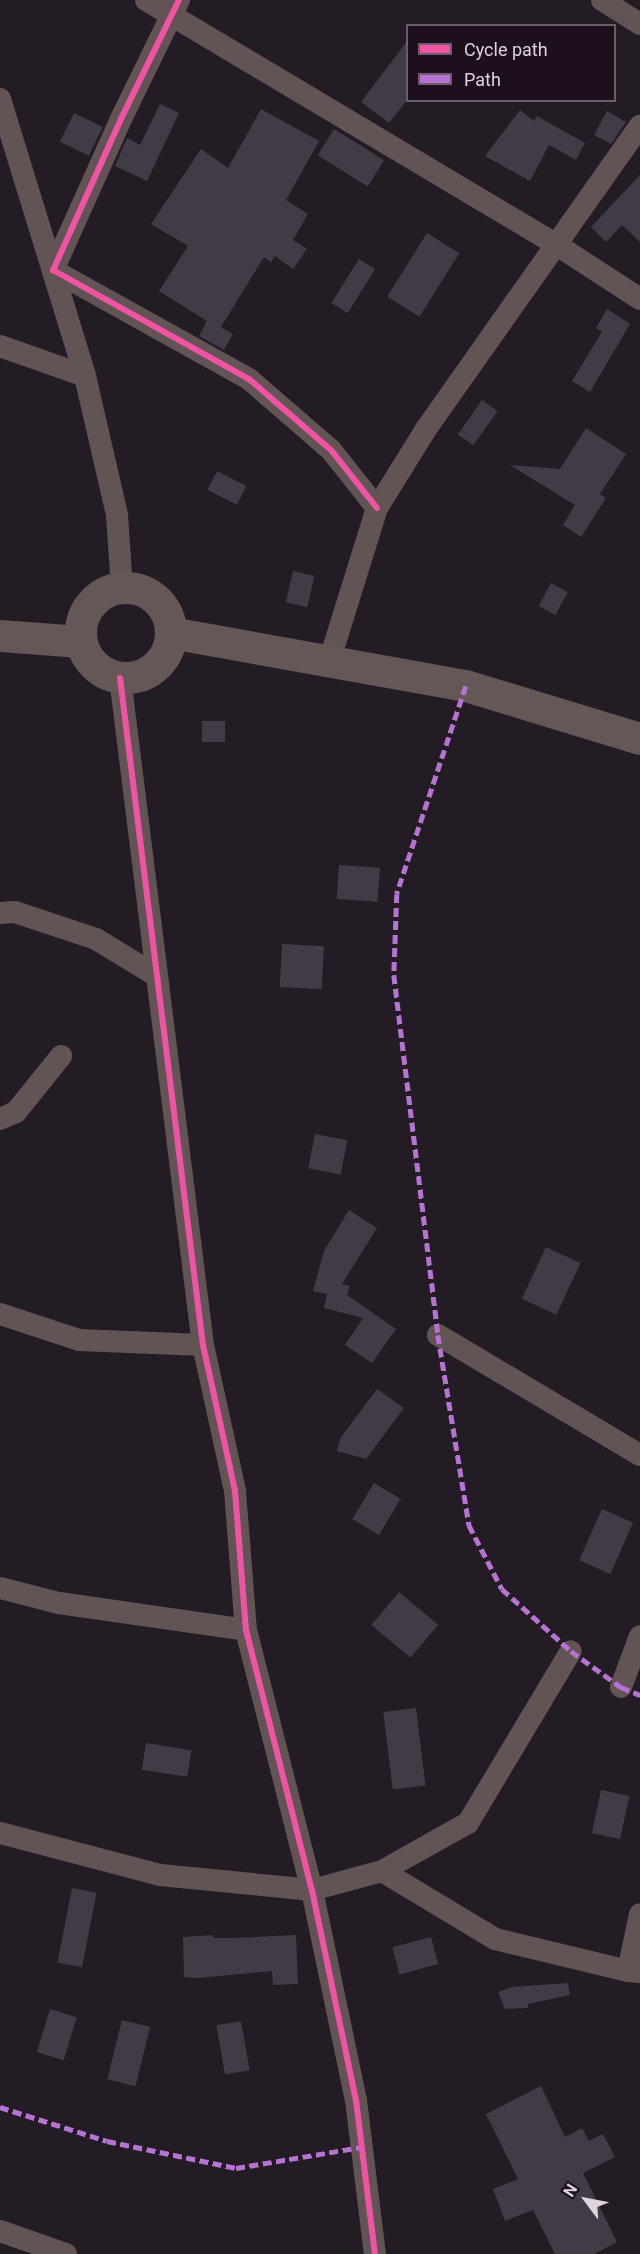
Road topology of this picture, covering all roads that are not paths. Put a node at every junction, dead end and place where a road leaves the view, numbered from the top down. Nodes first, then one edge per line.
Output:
1 (146, 0) edge
2 (602, 0) edge
3 (175, 7) edge
4 (640, 24) edge
5 (0, 99) edge
6 (640, 126) edge
7 (557, 245) junction
8 (53, 270) junction
9 (640, 299) edge
10 (0, 346) edge
11 (84, 376) junction
12 (377, 508) junction
13 (122, 588) junction
14 (171, 633) junction
15 (0, 636) edge
16 (81, 642) junction
17 (329, 662) junction
18 (120, 678) junction
19 (640, 739) edge
20 (0, 913) edge
21 (155, 975) junction
22 (61, 1056) dead end
23 (0, 1119) edge
24 (0, 1314) edge
25 (438, 1335) dead end
26 (203, 1345) junction
27 (640, 1455) edge
28 (0, 1588) edge
29 (246, 1630) junction
30 (640, 1636) edge
31 (571, 1651) dead end
32 (621, 1687) dead end
33 (0, 1833) edge
34 (382, 1871) junction
35 (312, 1890) junction
36 (640, 1914) edge
37 (634, 1972) edge
38 (0, 2231) edge
39 (66, 2254) edge
40 (375, 2254) edge

1 - 3 street
2 - 4 street
3 - 7 street
3 - 8 street
5 - 8 street
6 - 7 street
7 - 9 street
7 - 12 street
8 - 11 street
8 - 12 street
10 - 11 street
11 - 13 street
12 - 17 street
13 - 14 street
13 - 16 street
14 - 17 street
14 - 18 street
15 - 16 street
16 - 18 street
17 - 19 street
18 - 21 street
20 - 21 street
21 - 26 street
22 - 23 street
24 - 26 street
25 - 27 street
26 - 29 street
28 - 29 street
29 - 35 street
30 - 32 street
31 - 34 street
33 - 35 street
34 - 35 street
34 - 37 street
35 - 40 street
36 - 37 street
38 - 39 street

